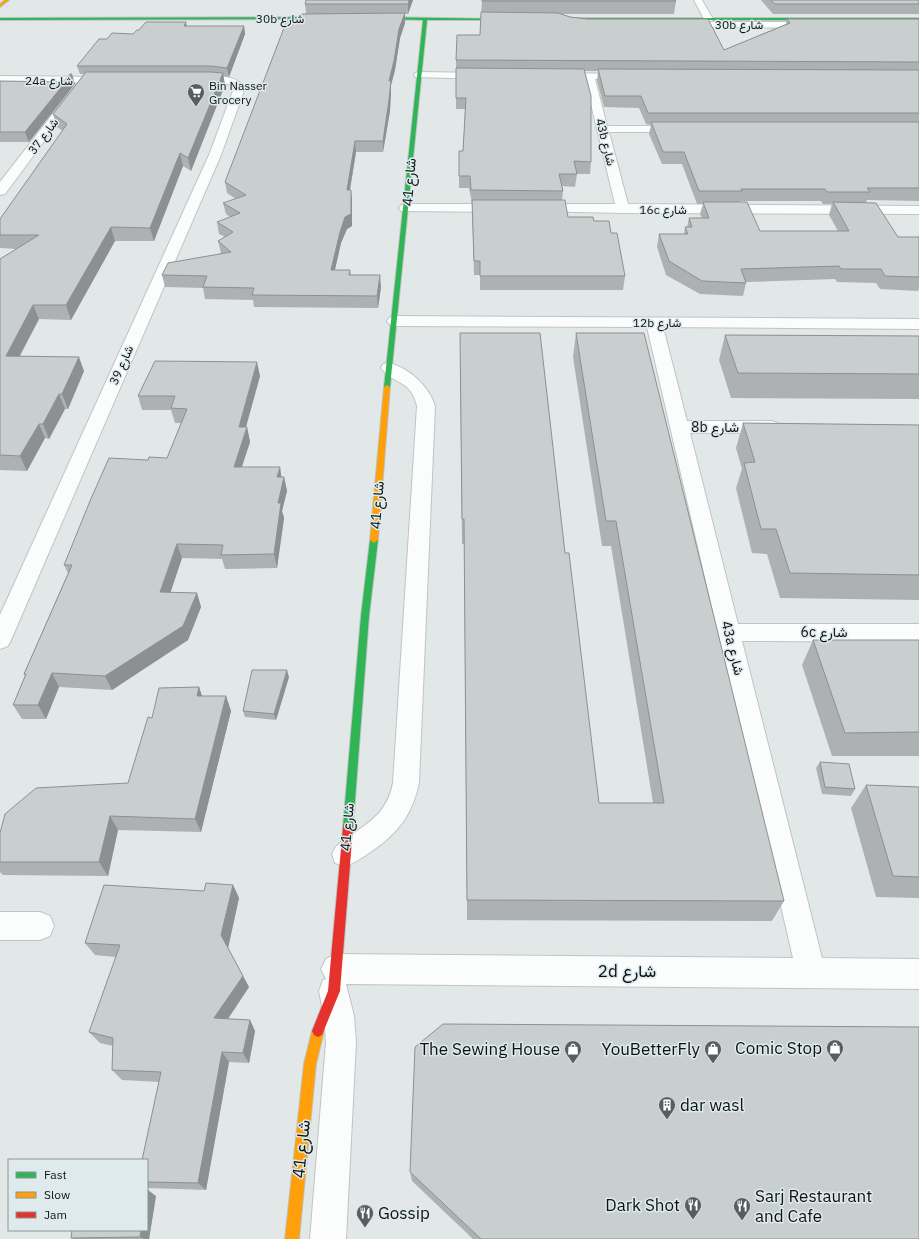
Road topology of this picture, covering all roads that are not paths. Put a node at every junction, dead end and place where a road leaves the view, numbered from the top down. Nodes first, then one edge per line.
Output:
1 (7, 0) edge
2 (698, 0) edge
3 (0, 7) edge
4 (53, 18) junction
5 (340, 18) edge
6 (362, 18) edge
7 (425, 18) junction
8 (0, 19) edge
9 (28, 19) junction
10 (522, 19) edge
11 (545, 19) edge
12 (560, 19) junction
13 (708, 19) junction
14 (919, 19) edge
15 (0, 23) edge
16 (919, 26) edge
17 (419, 76) junction
18 (498, 76) edge
19 (544, 76) edge
20 (590, 76) junction
21 (636, 76) edge
22 (0, 79) edge
23 (85, 80) junction
24 (117, 80) edge
25 (181, 80) edge
26 (603, 129) junction
27 (690, 129) edge
28 (0, 191) edge
29 (406, 208) junction
30 (623, 209) junction
31 (919, 210) edge
32 (395, 321) junction
33 (654, 322) junction
34 (711, 323) junction
35 (919, 324) edge
36 (746, 338) edge
37 (389, 368) junction
38 (679, 427) junction
39 (791, 427) edge
40 (729, 632) junction
41 (919, 633) edge
42 (0, 640) edge
43 (345, 854) junction
44 (0, 926) edge
45 (40, 926) dead end
46 (811, 973) junction
47 (919, 974) edge
48 (335, 980) junction
49 (292, 1239) edge
50 (328, 1239) edge

1 - 3 street
2 - 13 street
3 - 4 street
4 - 5 street, 30b شارع
4 - 9 street, 30b شارع
6 - 7 street
7 - 10 street
7 - 17 street, شارع 41
8 - 9 street, 30b شارع
9 - 15 street
11 - 12 street, 30b شارع
12 - 13 street, 30b شارع
12 - 16 street, 30b شارع
13 - 14 street, 30b شارع
17 - 18 street
17 - 29 street, شارع 41
19 - 20 street
20 - 21 street
20 - 26 street, 43b شارع
22 - 23 street, 24a شارع
23 - 24 street, 24a شارع
23 - 28 street, شارع 37
25 - 42 street, شارع 39
26 - 27 street
26 - 30 street, 43b شارع
29 - 30 street, 16c شارع
29 - 32 street, شارع 41
30 - 31 street, 16c شارع
32 - 33 street, 12b شارع
32 - 37 street, شارع 41
33 - 34 street, 12b شارع
33 - 38 street, 43a شارع
34 - 35 street, 12b شارع
34 - 36 street
37 - 43 street, شارع 41
37 - 43 street
38 - 39 street, 8b شارع
38 - 40 street, 43a شارع
40 - 41 street, 6c شارع
40 - 46 street, 43a شارع
43 - 48 street, شارع 41
44 - 45 street
46 - 47 street, 2d شارع
46 - 48 street, 2d شارع
48 - 49 street, شارع 41
48 - 50 street, شارع 41

